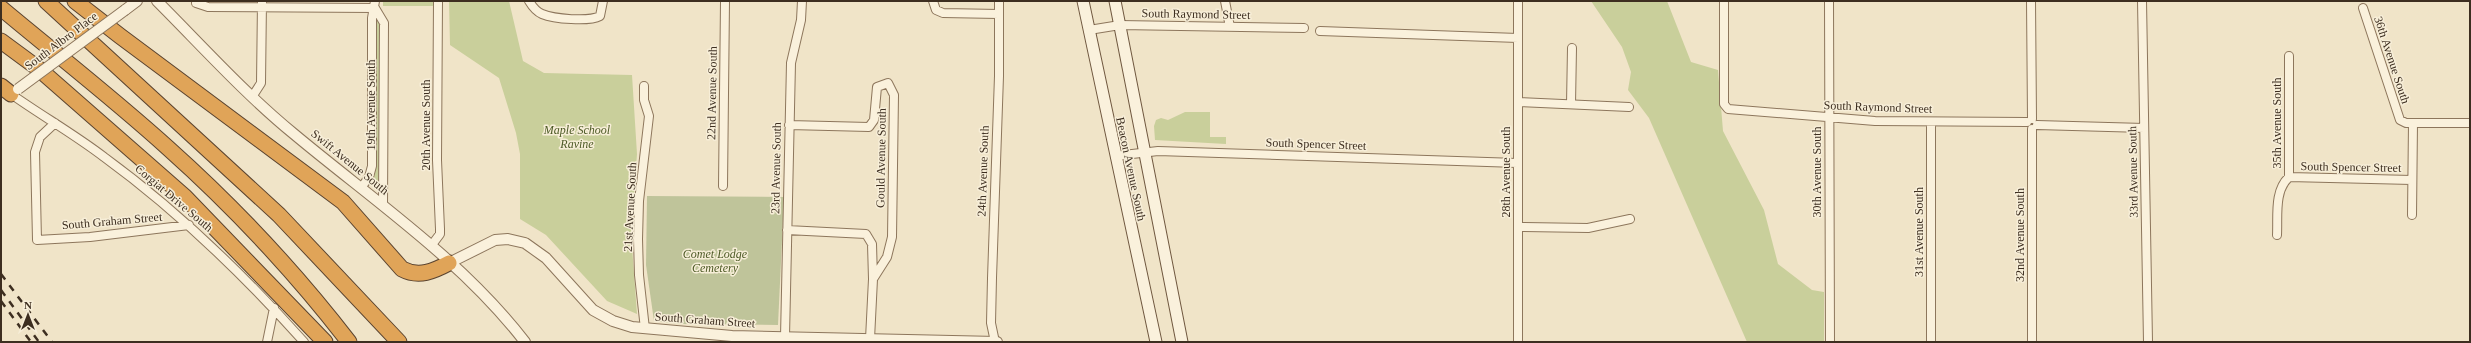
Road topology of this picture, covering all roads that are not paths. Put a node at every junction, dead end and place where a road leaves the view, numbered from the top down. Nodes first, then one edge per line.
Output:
1 (46, 1) edge
2 (75, 1) edge
3 (136, 1) edge
4 (158, 1) edge
5 (438, 1) edge
6 (603, 1) edge
7 (725, 1) edge
8 (802, 1) edge
9 (933, 1) edge
10 (999, 1) edge
11 (1083, 1) edge
12 (1115, 1) edge
13 (1225, 1) edge
14 (1518, 1) edge
15 (1724, 1) edge
16 (1829, 1) edge
17 (2031, 1) edge
18 (2142, 1) edge
19 (529, 2) edge
20 (196, 3) dead end
21 (262, 4) edge
22 (375, 4) edge
23 (1, 8) edge
24 (2363, 8) dead end
25 (999, 14) junction
26 (1120, 25) junction
27 (1230, 27) junction
28 (1304, 28) dead end
29 (1088, 30) junction
30 (1320, 31) dead end
31 (1518, 38) junction
32 (1, 41) edge
33 (1572, 48) dead end
34 (2289, 56) dead end
35 (644, 86) dead end
36 (8, 92) edge
37 (252, 96) junction
38 (1518, 102) junction
39 (1571, 104) junction
40 (1629, 107) dead end
41 (1829, 118) junction
42 (1931, 122) junction
43 (54, 123) junction
44 (2413, 123) junction
45 (2470, 123) edge
46 (2032, 124) junction
47 (789, 125) junction
48 (2144, 128) junction
49 (1146, 152) junction
50 (1115, 156) junction
51 (1518, 164) junction
52 (2289, 177) junction
53 (2412, 180) junction
54 (723, 186) dead end
55 (361, 188) junction
56 (383, 205) junction
57 (2412, 215) dead end
58 (1630, 219) dead end
59 (189, 225) junction
60 (1518, 227) junction
61 (787, 230) junction
62 (2277, 235) dead end
63 (430, 246) junction
64 (449, 263) junction
65 (873, 279) junction
66 (274, 308) junction
67 (645, 329) junction
68 (785, 337) junction
69 (732, 339) edge
70 (870, 339) junction
71 (267, 342) edge
72 (304, 342) edge
73 (325, 342) edge
74 (349, 342) edge
75 (399, 342) edge
76 (525, 342) edge
77 (995, 342) edge
78 (1156, 342) edge
79 (1182, 342) edge
80 (1518, 342) edge
81 (1830, 342) edge
82 (1931, 342) edge
83 (2032, 342) edge
84 (2148, 342) edge

1 - 75 highway
2 - 64 highway
3 - 36 street, South Albro Place, bridge
4 - 37 street, Swift Avenue South
5 - 63 street, 20th Avenue South
6 - 19 street
7 - 54 street, 22nd Avenue South
8 - 47 street, 23rd Avenue South
9 - 25 street
10 - 25 street, 24th Avenue South
11 - 29 main road, Beacon Avenue South
12 - 26 main road, Beacon Avenue South
13 - 27 street
14 - 31 street, 28th Avenue South
15 - 41 street, South Raymond Street
16 - 41 street, 30th Avenue South
17 - 46 street, 32nd Avenue South
18 - 48 street, 33rd Avenue South
20 - 21 street
21 - 22 street
21 - 37 street
22 - 55 street, 19th Avenue South
22 - 56 street, 19th Avenue South
23 - 74 highway
24 - 44 street, 36th Avenue South
25 - 77 street, 24th Avenue South
26 - 27 street, South Raymond Street
26 - 29 street, South Raymond Street
26 - 49 main road, Beacon Avenue South
27 - 28 street, South Raymond Street
29 - 50 main road, Beacon Avenue South
30 - 31 street
31 - 38 street, 28th Avenue South
32 - 73 highway
33 - 39 street
34 - 52 street, 35th Avenue South
35 - 67 street, 21st Avenue South
36 - 43 street, Corgiat Drive South
37 - 55 street, Swift Avenue South
38 - 39 street
38 - 51 street, 28th Avenue South
39 - 40 street
41 - 42 street, South Raymond Street
41 - 81 street, 30th Avenue South
42 - 46 street, South Raymond Street
42 - 82 street, 31st Avenue South
43 - 59 street, Corgiat Drive South
43 - 59 street, South Graham Street
44 - 45 street
44 - 53 street
46 - 48 street, South Raymond Street
46 - 83 street, 32nd Avenue South
47 - 61 street, 23rd Avenue South
47 - 65 street, Gould Avenue South
48 - 84 street, 33rd Avenue South
49 - 50 street, South Spencer Street
49 - 51 street, South Spencer Street
49 - 79 main road, Beacon Avenue South
50 - 78 main road, Beacon Avenue South
51 - 60 street, 28th Avenue South
52 - 53 street, South Spencer Street
52 - 62 street, 35th Avenue South
53 - 57 street
55 - 56 street, Swift Avenue South
56 - 63 street, Swift Avenue South
58 - 60 street
59 - 66 street, Corgiat Drive South
60 - 80 street, 28th Avenue South
61 - 65 street, Gould Avenue South
61 - 68 street, 23rd Avenue South
63 - 64 street, Swift Avenue South
64 - 67 street, South Graham Street
64 - 76 street, Swift Avenue South
65 - 70 street, Gould Avenue South
66 - 71 street
66 - 72 street, Corgiat Drive South
67 - 69 street, South Graham Street
68 - 69 street, South Graham Street
68 - 70 street, South Graham Street
70 - 77 street, South Graham Street

